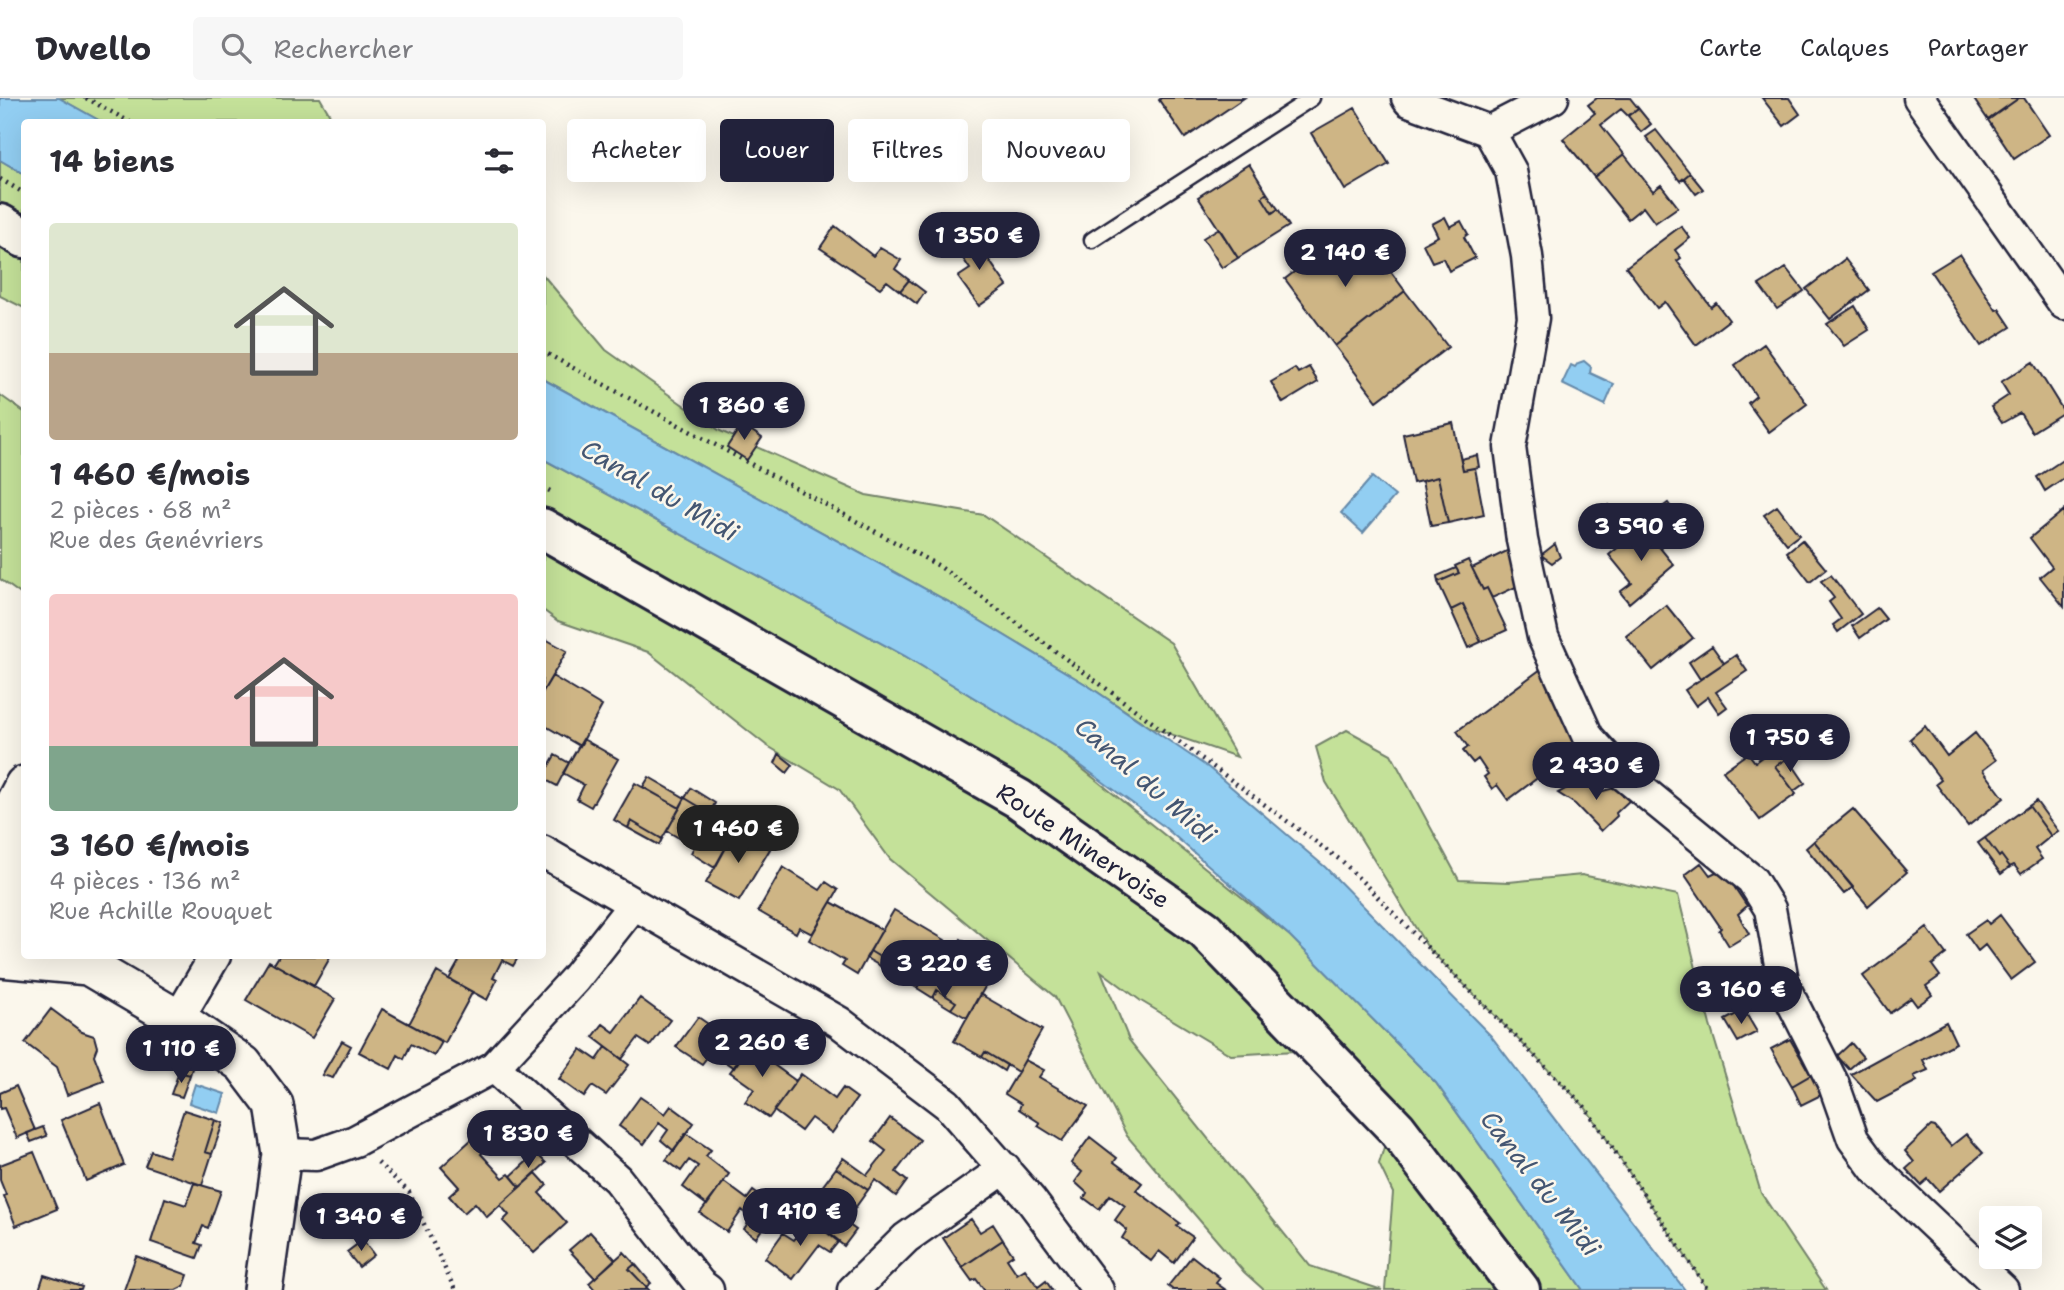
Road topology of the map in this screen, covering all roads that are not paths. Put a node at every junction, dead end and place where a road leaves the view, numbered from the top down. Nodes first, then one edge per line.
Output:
1 (1312, 98) edge
2 (1407, 98) edge
3 (1553, 98) edge
4 (1919, 98) edge
5 (1489, 131) junction
6 (0, 224) edge
7 (21, 236) edge
8 (1093, 240) dead end
9 (2064, 304) edge
10 (546, 530) edge
11 (13, 800) edge
12 (546, 853) edge
13 (10, 894) edge
14 (634, 904) junction
15 (0, 947) edge
16 (0, 958) edge
17 (21, 959) edge
18 (27, 959) edge
19 (213, 959) edge
20 (82, 961) edge
21 (178, 1019) junction
22 (494, 1067) junction
23 (282, 1154) junction
24 (1005, 1168) junction
25 (262, 1290) edge
26 (708, 1290) edge
27 (853, 1290) edge
28 (1098, 1290) edge
29 (1520, 1290) edge
30 (2003, 1290) edge

1 - 8 lane
2 - 5 street
3 - 5 street
4 - 9 street
5 - 30 street
6 - 7 main road
10 - 29 main road, Route Minervoise
11 - 13 street
12 - 14 street
13 - 15 street
14 - 22 street
14 - 24 street
16 - 17 street
18 - 20 street
19 - 21 street
20 - 21 street
21 - 23 street
22 - 23 street
22 - 26 street
23 - 25 street
24 - 27 street
24 - 28 street

